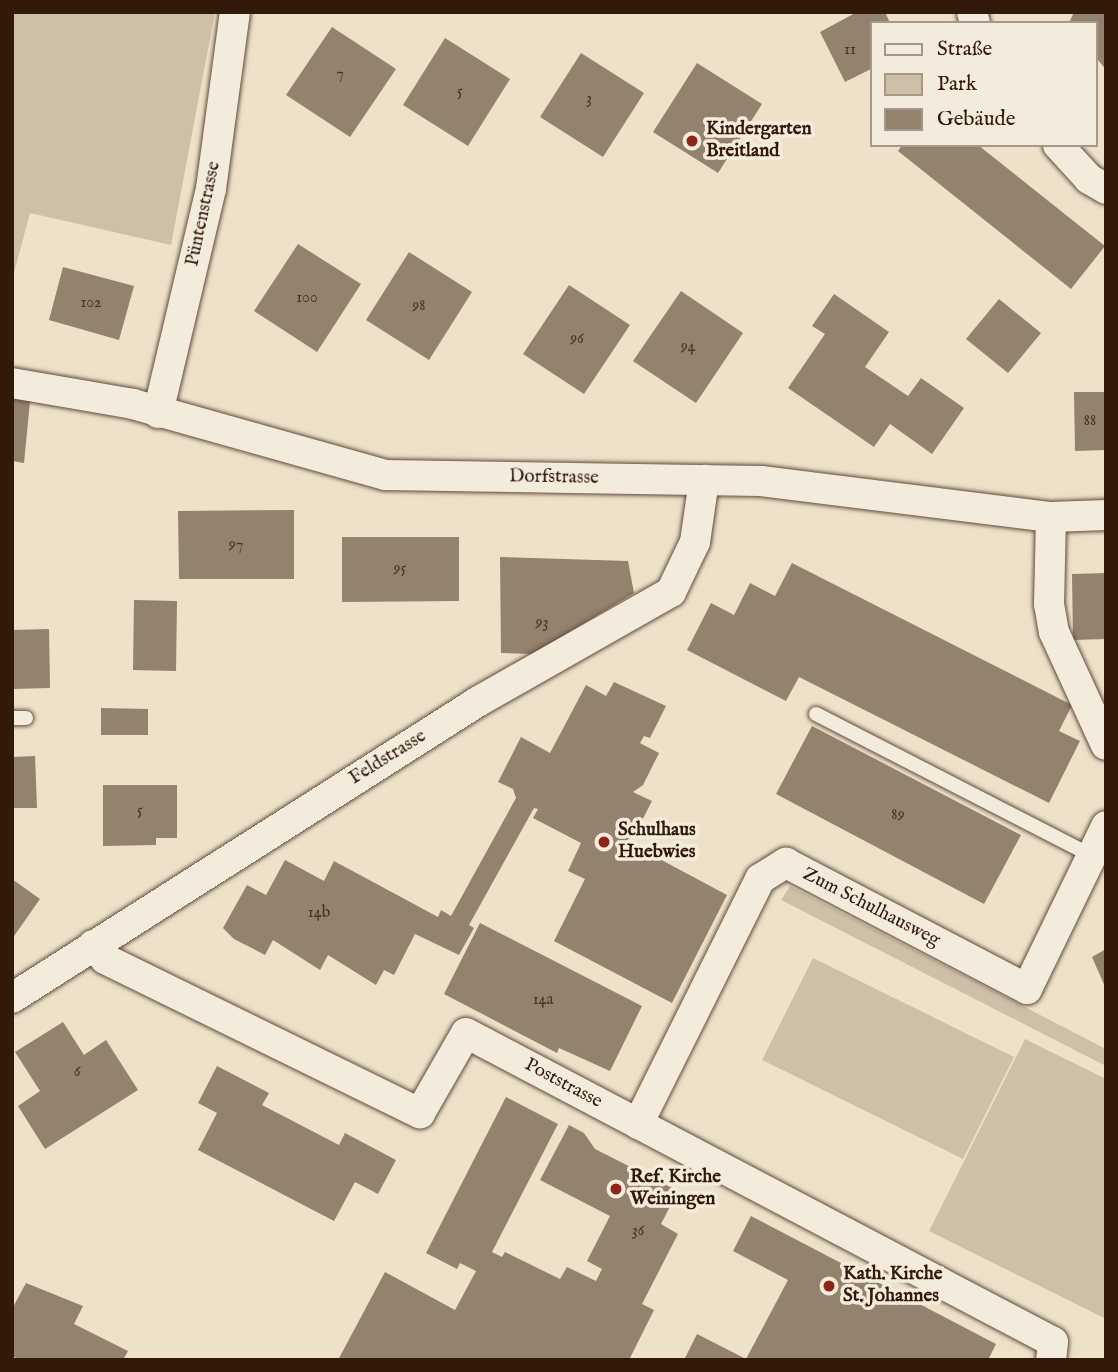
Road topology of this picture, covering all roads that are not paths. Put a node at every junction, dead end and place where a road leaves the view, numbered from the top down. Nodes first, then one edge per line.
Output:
1 (235, 12) edge
2 (1060, 147) edge
3 (1106, 189) edge
4 (12, 383) edge
5 (158, 413) junction
6 (704, 480) junction
7 (1106, 515) edge
8 (1051, 517) junction
9 (816, 713) dead end
10 (1106, 745) edge
11 (1106, 826) edge
12 (1094, 857) junction
13 (93, 945) junction
14 (12, 998) edge
15 (638, 1125) junction
16 (1051, 1360) edge

1 - 5 street, Püntenstrasse
2 - 3 street
4 - 5 street, Dorfstrasse
5 - 6 street, Dorfstrasse
6 - 8 street, Dorfstrasse
6 - 13 street, Feldstrasse
7 - 8 street, Dorfstrasse
8 - 10 street
9 - 12 lane
11 - 12 street, Zum Schulhausweg
12 - 15 street, Zum Schulhausweg
13 - 14 street, Feldstrasse
13 - 15 street, Poststrasse
15 - 16 street, Poststrasse

